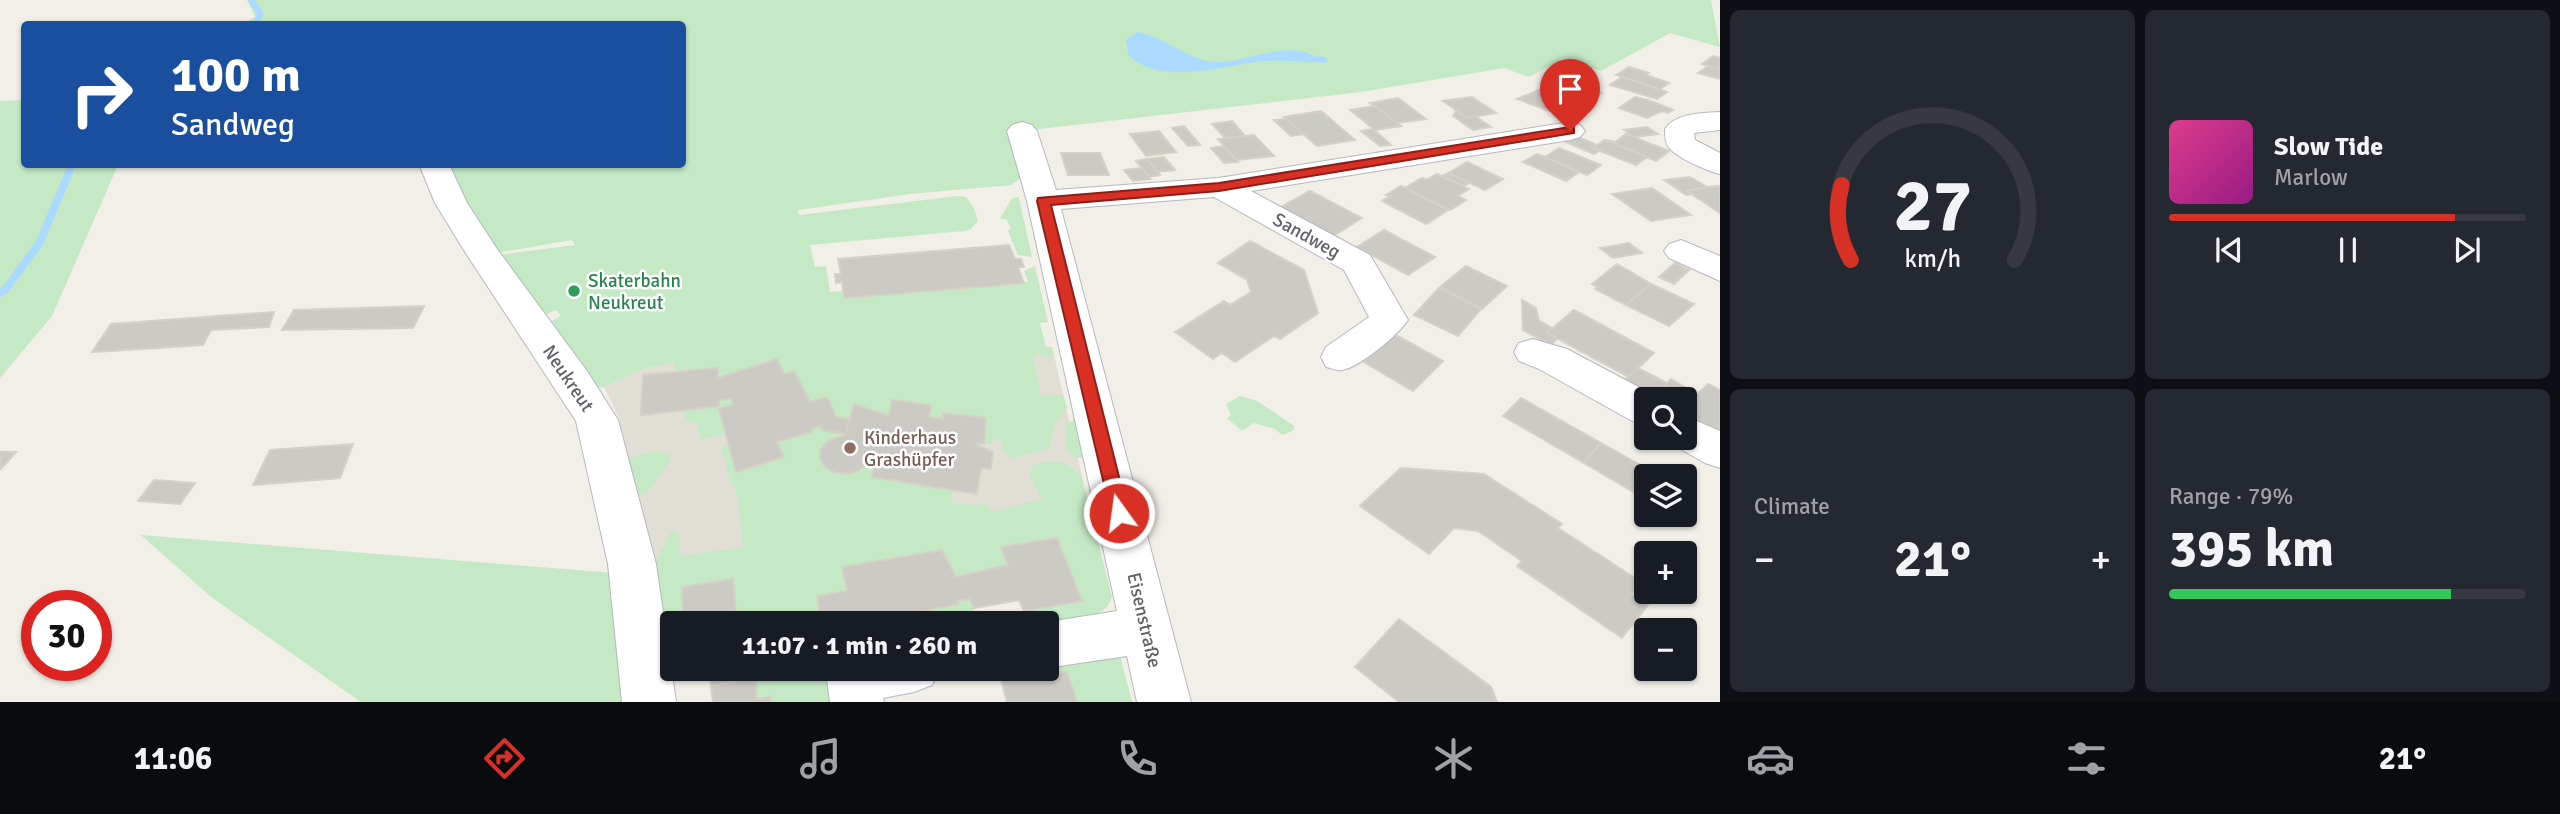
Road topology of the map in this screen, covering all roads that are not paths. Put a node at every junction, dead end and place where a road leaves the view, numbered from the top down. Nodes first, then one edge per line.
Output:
1 (1720, 121) edge
2 (1022, 131) dead end
3 (1570, 131) dead end
4 (1720, 165) edge
5 (436, 168) edge
6 (1219, 187) junction
7 (1043, 201) junction
8 (1681, 251) dead end
9 (1720, 270) edge
10 (1533, 352) dead end
11 (1340, 357) dead end
12 (1634, 403) edge
13 (1697, 439) edge
14 (1720, 451) edge
15 (1147, 630) junction
16 (1059, 643) edge
17 (853, 681) edge
18 (649, 702) edge
19 (857, 702) edge
20 (1164, 702) edge

1 - 4 street
2 - 7 street, Eisenstraße
3 - 6 street
5 - 18 street, Neukreut
6 - 7 street
6 - 11 street, Sandweg
7 - 15 street, Eisenstraße
8 - 9 street
10 - 12 street
13 - 14 street
15 - 16 street
15 - 20 street, Eisenstraße
17 - 19 street

